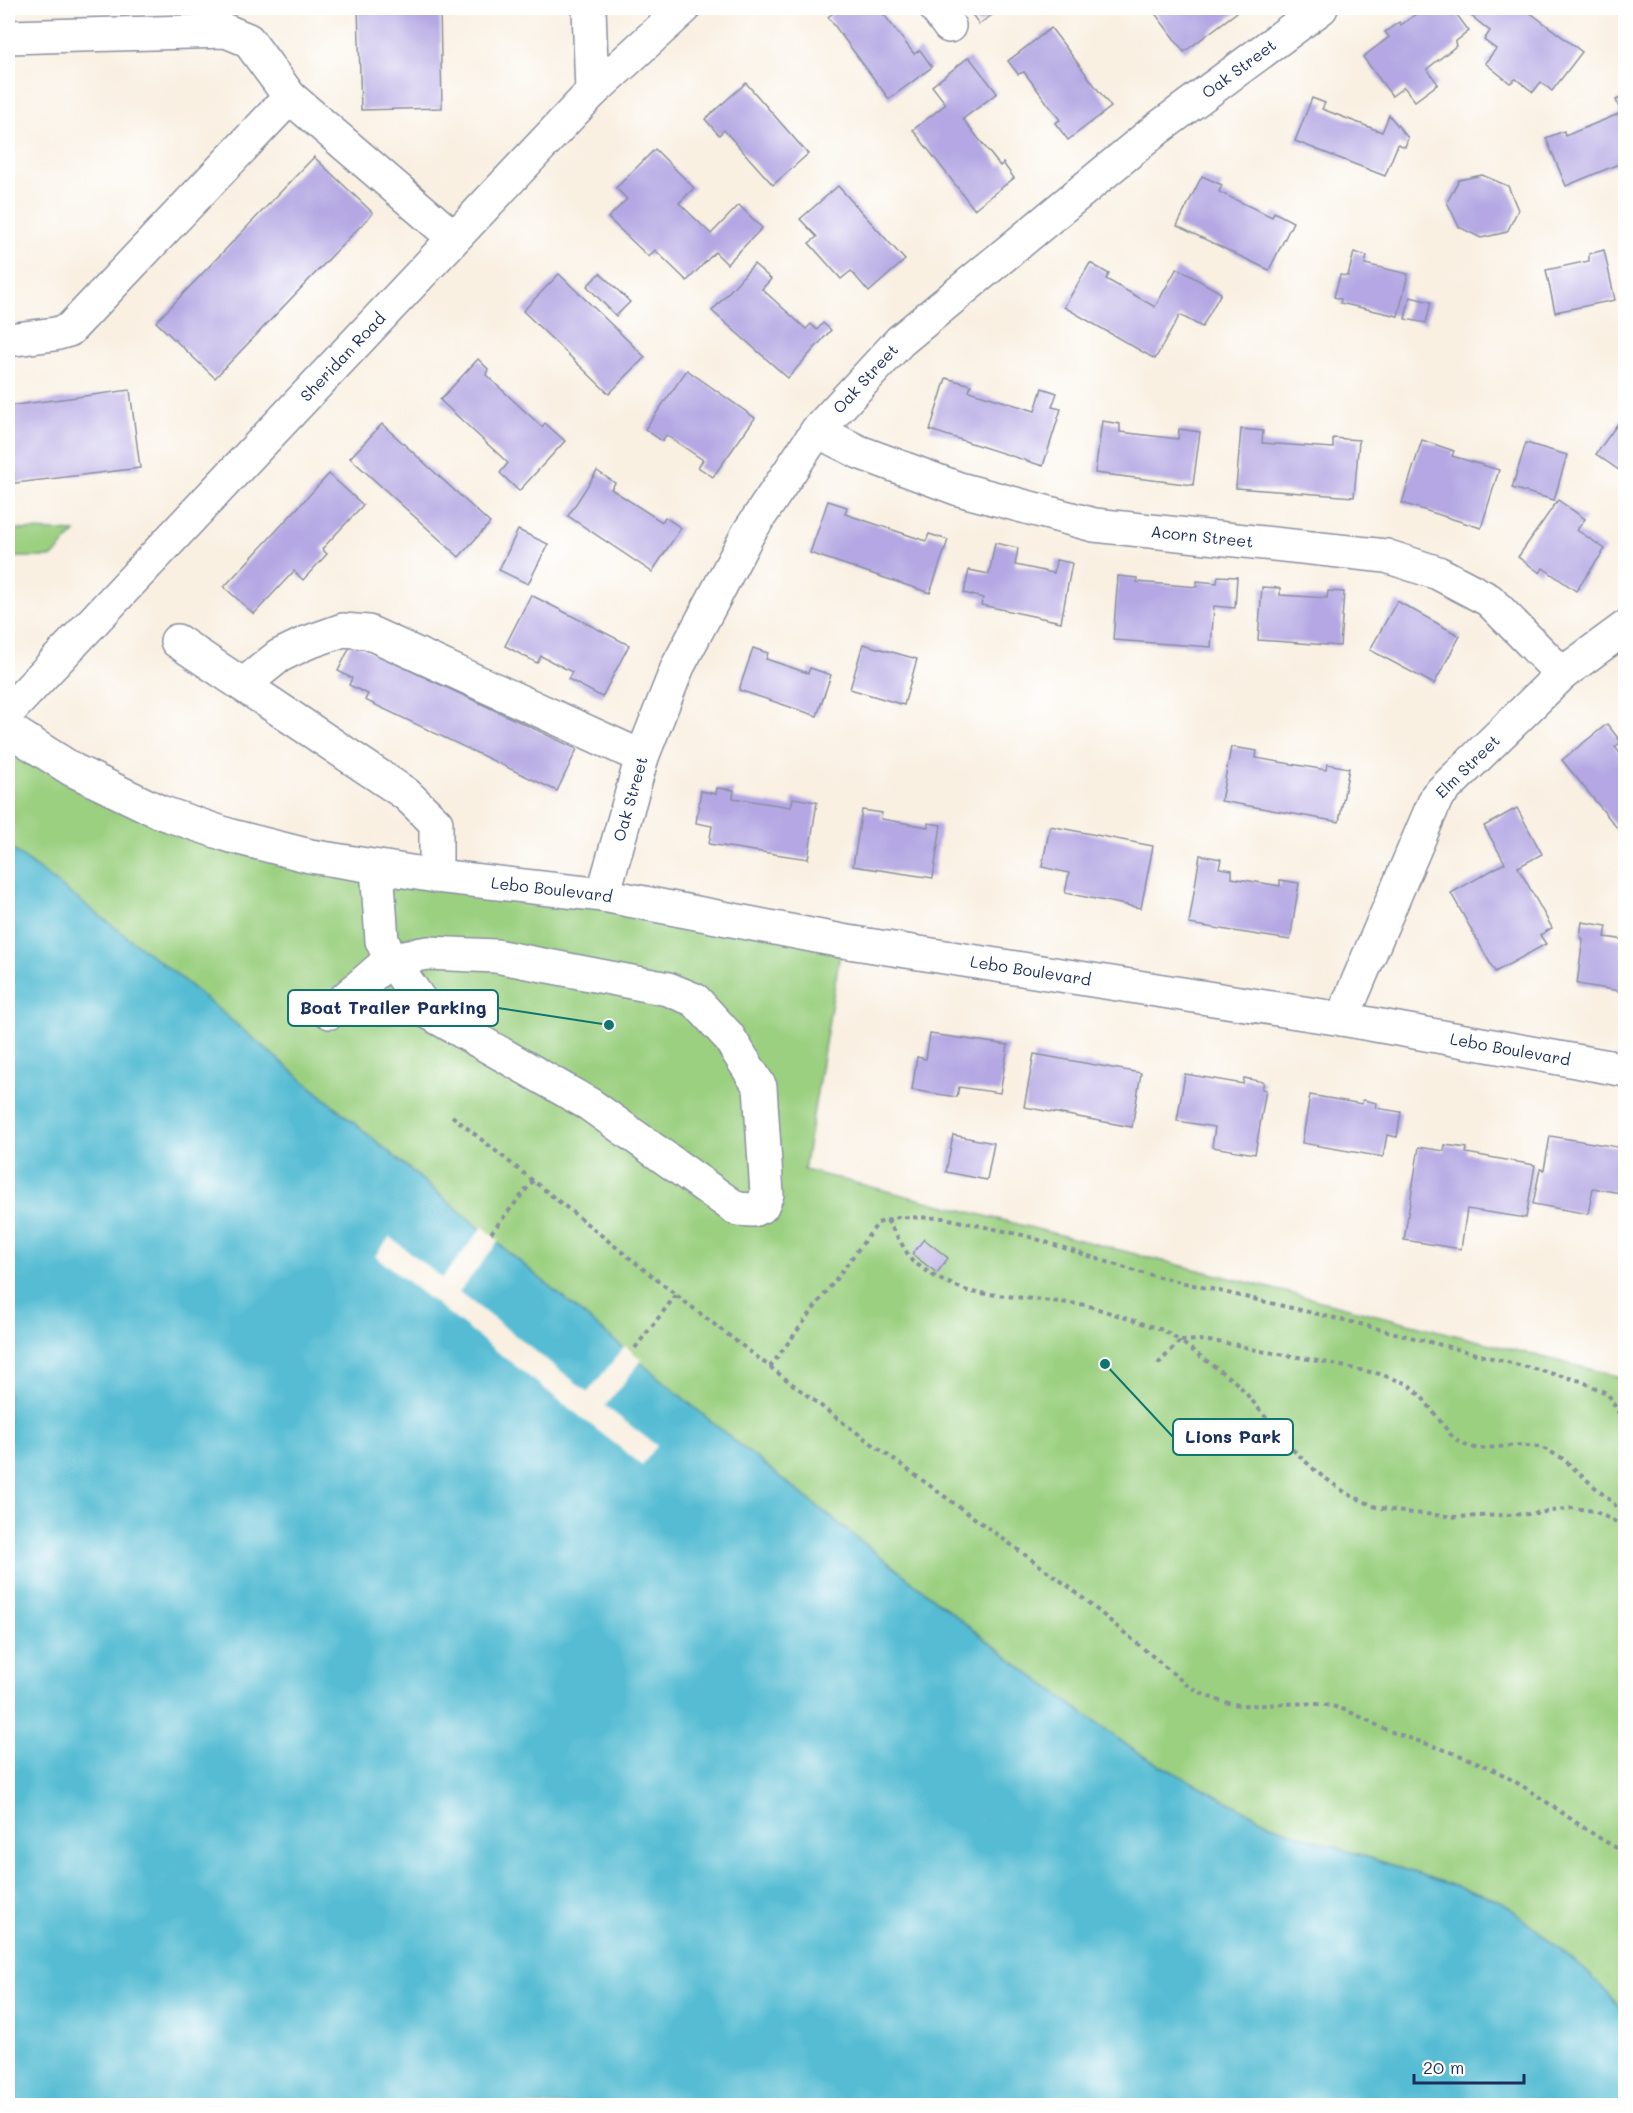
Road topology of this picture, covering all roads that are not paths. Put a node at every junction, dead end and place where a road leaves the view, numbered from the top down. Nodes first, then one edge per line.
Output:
1 (589, 8) edge
2 (684, 8) edge
3 (1321, 8) edge
4 (8, 37) edge
5 (592, 92) junction
6 (290, 97) junction
7 (454, 238) junction
8 (8, 340) edge
9 (817, 431) junction
10 (1626, 627) edge
11 (177, 641) dead end
12 (1562, 674) junction
13 (243, 685) junction
14 (8, 712) edge
15 (8, 729) edge
16 (642, 757) junction
17 (377, 867) junction
18 (436, 876) junction
19 (603, 895) junction
20 (391, 959) junction
21 (330, 1012) dead end
22 (1342, 1018) junction
23 (1626, 1070) edge

1 - 5 street
2 - 5 street, Sheridan Road
3 - 9 street, Oak Street
4 - 6 street
5 - 7 street, Sheridan Road
6 - 7 street
6 - 8 street
7 - 14 street, Sheridan Road
9 - 12 street, Acorn Street
9 - 16 street, Oak Street
10 - 12 street, Elm Street
11 - 13 street
12 - 22 street, Elm Street
13 - 16 street
13 - 18 street
15 - 17 street, Lebo Boulevard
16 - 19 street, Oak Street
17 - 18 street, Lebo Boulevard
17 - 20 street
18 - 19 street, Lebo Boulevard
19 - 22 street, Lebo Boulevard
20 - 20 street
20 - 21 street
22 - 23 street, Lebo Boulevard

